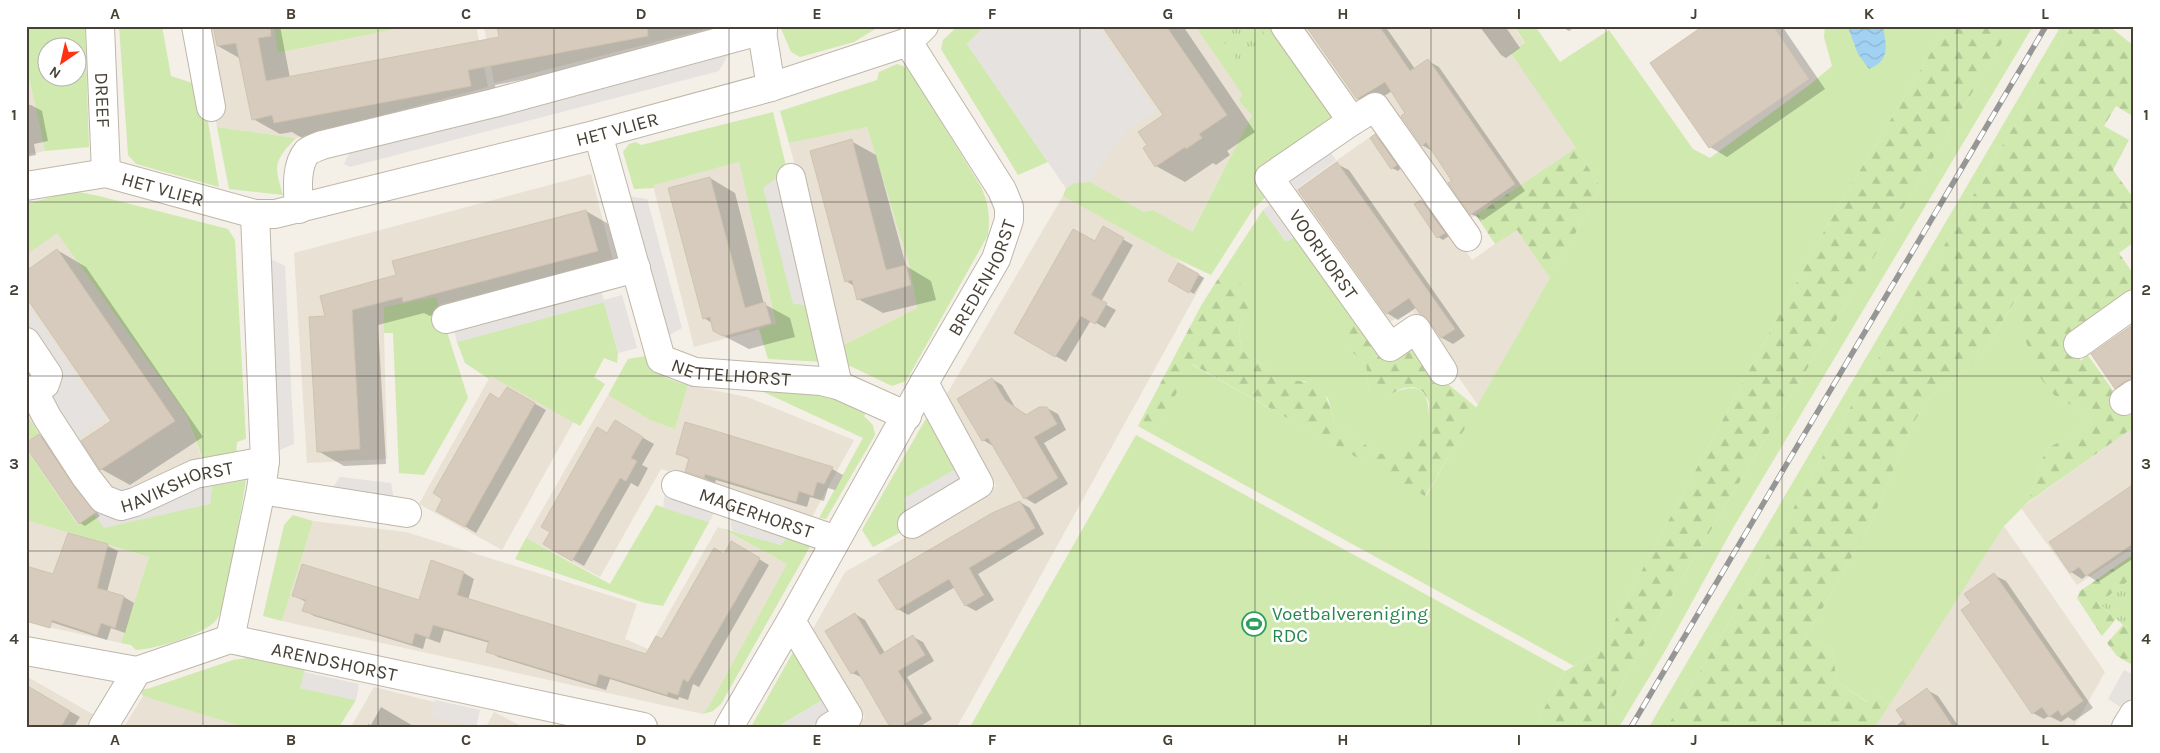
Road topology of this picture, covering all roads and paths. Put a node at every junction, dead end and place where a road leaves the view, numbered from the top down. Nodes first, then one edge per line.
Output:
1 (100, 26) edge
2 (196, 26) edge
3 (1285, 26) edge
4 (762, 28) edge
5 (916, 34) edge
6 (772, 87) junction
7 (211, 107) dead end
8 (1352, 120) junction
9 (598, 134) junction
10 (106, 173) junction
11 (791, 178) dead end
12 (26, 186) edge
13 (298, 209) junction
14 (255, 214) junction
15 (1468, 237) dead end
16 (636, 268) junction
17 (2134, 304) edge
18 (446, 319) dead end
19 (26, 342) edge
20 (2078, 344) dead end
21 (1443, 371) dead end
22 (924, 383) junction
23 (838, 385) junction
24 (907, 416) junction
25 (265, 461) junction
26 (676, 485) dead end
27 (261, 490) junction
28 (407, 514) dead end
29 (912, 524) dead end
30 (836, 540) junction
31 (791, 621) junction
32 (230, 639) junction
33 (26, 651) edge
34 (137, 671) junction
35 (2134, 714) edge
36 (103, 727) edge
37 (644, 727) edge
38 (729, 727) edge
39 (830, 727) edge
40 (2126, 727) edge

1 - 10 street, DREEF
2 - 7 street
3 - 8 street
4 - 6 street
4 - 13 street
5 - 6 street, HET VLIER
5 - 22 street, BREDENHORST
6 - 9 street, HET VLIER
8 - 15 street, VOORHORST
8 - 21 street, VOORHORST
9 - 13 street, HET VLIER
9 - 16 street, NETTELHORST
10 - 12 street, HET VLIER
10 - 14 street, HET VLIER
11 - 23 street
13 - 14 street, HET VLIER
14 - 25 street, HAVIKSHORST
16 - 18 street
16 - 23 street, NETTELHORST
17 - 20 street
19 - 25 street, HAVIKSHORST
22 - 24 street, BREDENHORST
22 - 29 street
23 - 24 street, NETTELHORST
24 - 30 street, BREDENHORST
25 - 27 street, HAVIKSHORST
26 - 30 street, MAGERHORST
27 - 28 street, HAVIKSHORST
27 - 32 street, HAVIKSHORST
30 - 31 street, BREDENHORST
31 - 38 street, BREDENHORST
31 - 39 street
32 - 34 street
32 - 37 street, ARENDSHORST
33 - 34 street
34 - 36 street
35 - 40 street

